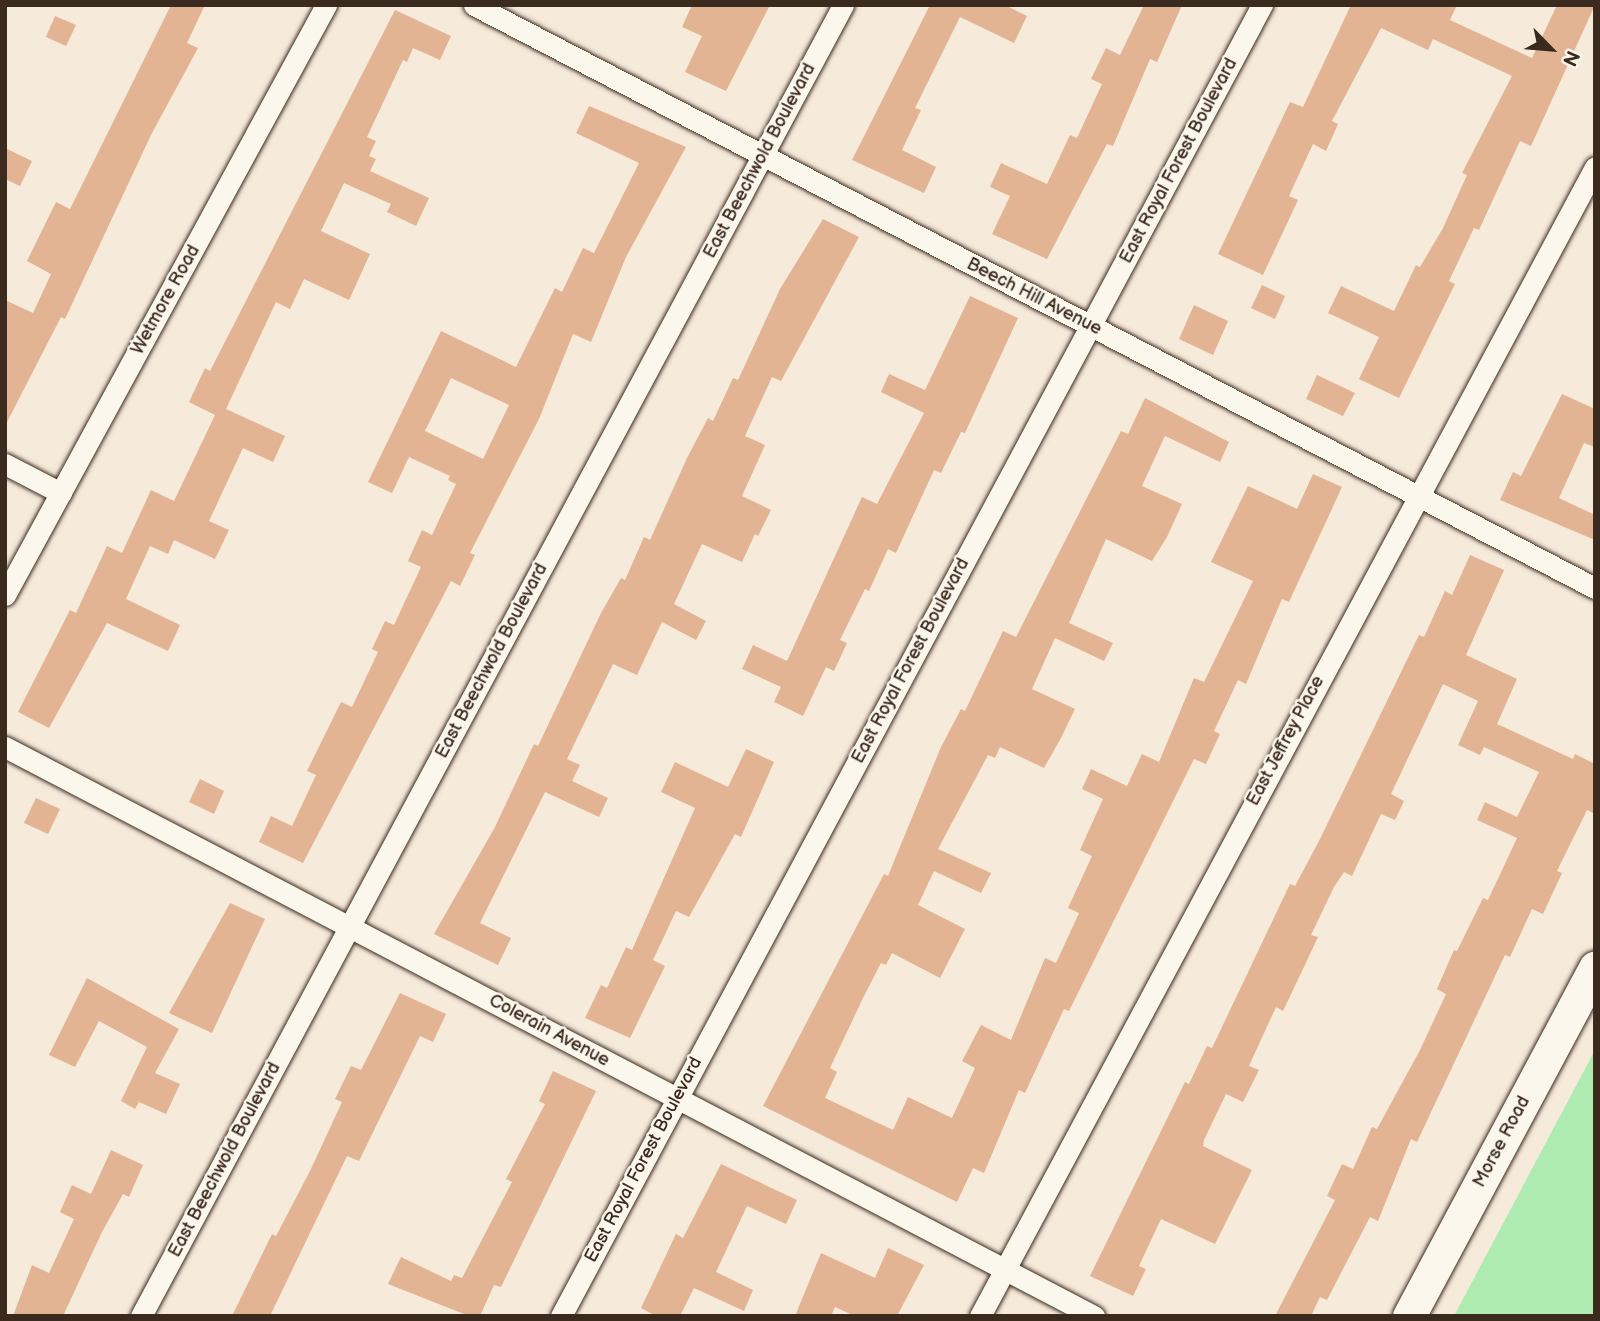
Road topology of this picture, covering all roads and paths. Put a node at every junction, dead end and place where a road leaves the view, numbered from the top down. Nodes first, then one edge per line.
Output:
1 (326, 5) edge
2 (474, 5) edge
3 (843, 5) edge
4 (1262, 5) edge
5 (762, 156) junction
6 (1595, 167) edge
7 (1091, 326) junction
8 (5, 464) edge
9 (61, 493) junction
10 (1417, 496) junction
11 (1595, 588) edge
12 (5, 595) edge
13 (5, 747) edge
14 (349, 927) junction
15 (1595, 968) edge
16 (677, 1098) junction
17 (1005, 1269) junction
18 (141, 1316) edge
19 (561, 1316) edge
20 (980, 1316) edge
21 (1094, 1316) edge
22 (1409, 1316) edge

1 - 9 street, Wetmore Road
2 - 5 street, Beech Hill Avenue
3 - 5 street, East Beechwold Boulevard
4 - 7 street, East Royal Forest Boulevard
5 - 7 street, Beech Hill Avenue
5 - 14 street, East Beechwold Boulevard
6 - 10 street, East Jeffrey Place
7 - 10 street, Beech Hill Avenue
7 - 16 street, East Royal Forest Boulevard
8 - 9 street
9 - 12 street, Wetmore Road
10 - 11 street, Beech Hill Avenue
10 - 17 street, East Jeffrey Place
13 - 14 street, Colerain Avenue
14 - 16 street, Colerain Avenue
14 - 18 street, East Beechwold Boulevard
15 - 22 main road, Morse Road
16 - 17 street, Colerain Avenue
16 - 19 street, East Royal Forest Boulevard
17 - 20 street, East Jeffrey Place
17 - 21 street, Colerain Avenue

